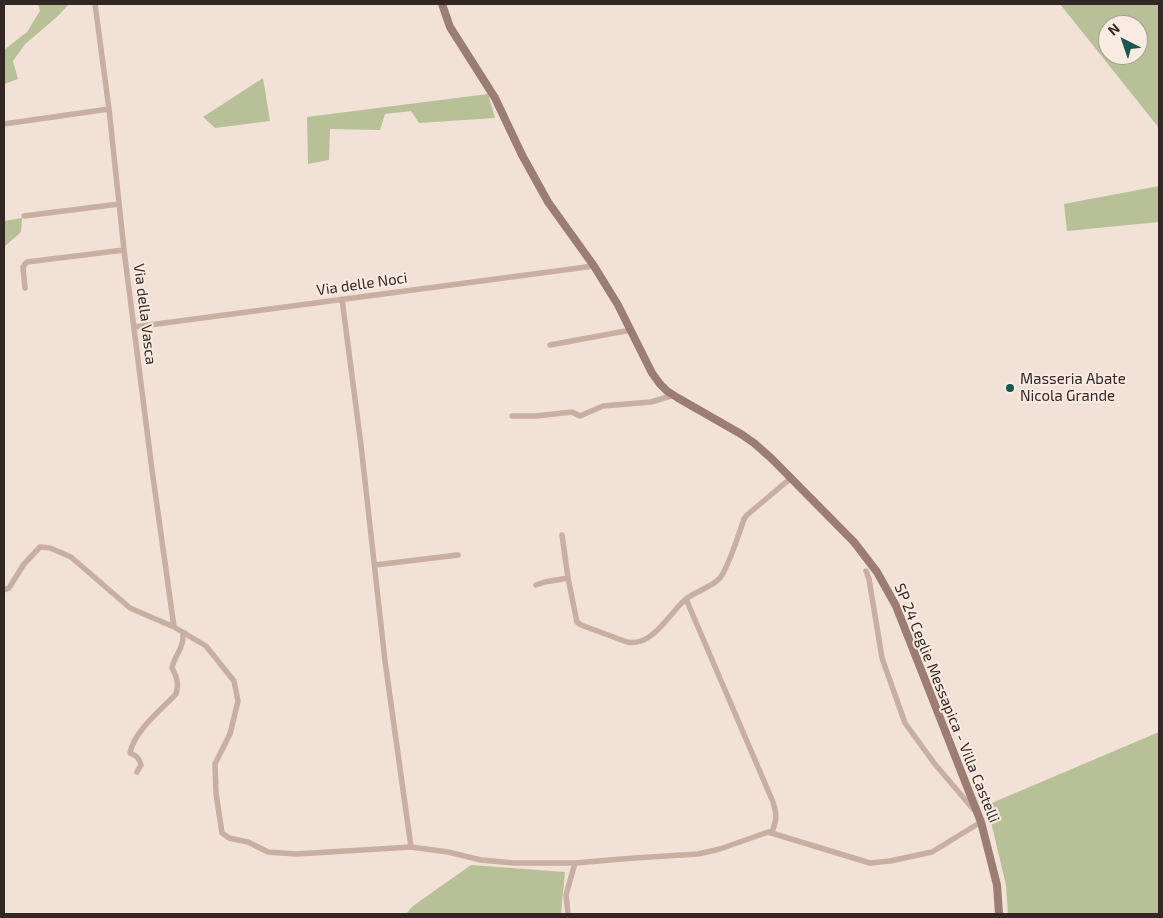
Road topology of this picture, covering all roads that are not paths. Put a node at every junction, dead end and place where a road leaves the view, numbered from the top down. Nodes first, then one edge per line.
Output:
1 (95, 4) edge
2 (442, 4) edge
3 (109, 109) junction
4 (4, 124) edge
5 (119, 204) junction
6 (24, 216) dead end
7 (124, 250) junction
8 (594, 266) junction
9 (25, 288) dead end
10 (342, 299) junction
11 (134, 327) junction
12 (631, 330) junction
13 (550, 345) dead end
14 (674, 395) junction
15 (512, 416) dead end
16 (791, 478) junction
17 (562, 535) dead end
18 (458, 556) dead end
19 (374, 565) junction
20 (866, 571) dead end
21 (877, 572) junction
22 (568, 578) junction
23 (869, 579) junction
24 (536, 585) dead end
25 (4, 590) edge
26 (686, 599) junction
27 (174, 627) junction
28 (185, 633) junction
29 (137, 772) dead end
30 (980, 819) junction
31 (772, 832) junction
32 (410, 847) junction
33 (575, 863) junction
34 (568, 914) edge
35 (999, 914) edge

1 - 3 street, Via della Vasca
2 - 8 main road, SP 24 Ceglie Messapica - Villa Castelli
3 - 4 street
3 - 5 street, Via della Vasca
5 - 6 street
5 - 7 street, Via della Vasca
7 - 9 street
7 - 11 street, Via della Vasca
8 - 10 street, Via delle Noci
8 - 12 main road, SP 24 Ceglie Messapica - Villa Castelli
10 - 11 street, Via delle Noci
10 - 19 street
11 - 27 street, Via della Vasca
12 - 13 street
12 - 14 main road, SP 24 Ceglie Messapica - Villa Castelli
14 - 15 street
14 - 16 main road, SP 24 Ceglie Messapica - Villa Castelli
16 - 21 main road, SP 24 Ceglie Messapica - Villa Castelli
16 - 26 street
17 - 22 street
18 - 19 street
19 - 32 street
20 - 23 street
21 - 23 street
21 - 30 main road, SP 24 Ceglie Messapica - Villa Castelli
22 - 24 street
22 - 26 street
23 - 30 street
25 - 27 street
26 - 31 street
27 - 28 street
28 - 29 street
28 - 32 street
30 - 31 street
30 - 35 main road, SP 24 Ceglie Messapica - Villa Castelli
31 - 33 street
32 - 33 street
33 - 34 street

